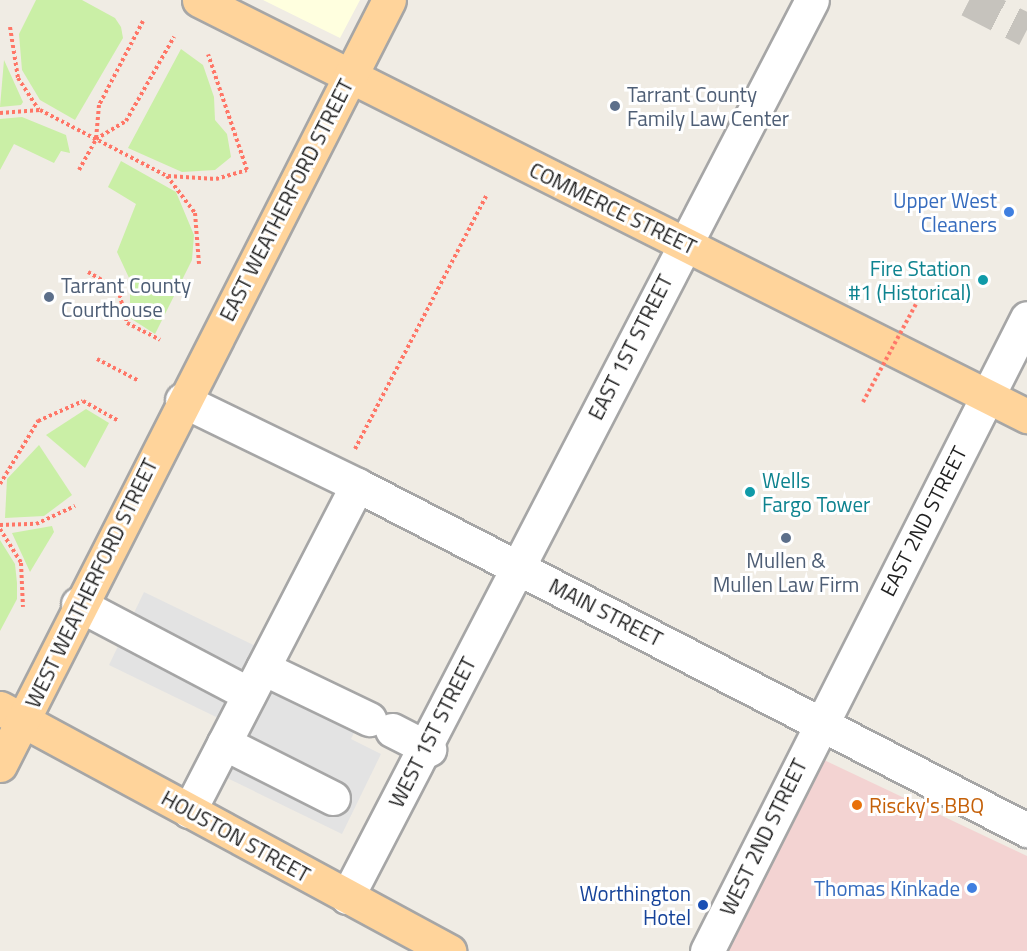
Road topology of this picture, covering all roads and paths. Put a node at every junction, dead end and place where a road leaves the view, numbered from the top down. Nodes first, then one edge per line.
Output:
1 (199, 0) edge
2 (389, 0) edge
3 (812, 0) edge
4 (143, 21) dead end
5 (10, 27) dead end
6 (174, 37) dead end
7 (208, 54) dead end
8 (349, 78) junction
9 (40, 110) junction
10 (0, 113) edge
11 (96, 139) junction
12 (79, 170) dead end
13 (167, 176) junction
14 (486, 196) dead end
15 (684, 243) junction
16 (200, 264) dead end
17 (88, 272) dead end
18 (917, 302) dead end
19 (1027, 318) edge
20 (160, 340) dead end
21 (97, 359) dead end
22 (139, 381) dead end
23 (988, 395) junction
24 (182, 400) junction
25 (863, 402) dead end
26 (1027, 416) edge
27 (119, 421) dead end
28 (355, 449) dead end
29 (0, 484) edge
30 (357, 484) junction
31 (75, 506) dead end
32 (0, 525) edge
33 (0, 530) edge
34 (517, 567) junction
35 (78, 604) junction
36 (24, 607) dead end
37 (256, 681) junction
38 (12, 714) edge
39 (820, 723) junction
40 (224, 743) junction
41 (427, 748) junction
42 (0, 765) edge
43 (333, 798) dead end
44 (189, 811) junction
45 (1027, 830) edge
46 (347, 897) junction
47 (449, 951) edge
48 (707, 951) edge

1 - 8 main road, COMMERCE STREET
2 - 8 main road, EAST WEATHERFORD STREET
3 - 15 street, EAST 1ST STREET
4 - 11 path
5 - 9 path
6 - 11 path
7 - 13 path
8 - 15 main road, COMMERCE STREET
8 - 24 main road, EAST WEATHERFORD STREET
9 - 10 path
9 - 11 path
11 - 12 path
11 - 13 path
13 - 16 path
14 - 28 path
15 - 23 main road, COMMERCE STREET
15 - 34 street, EAST 1ST STREET
17 - 20 path
18 - 25 path, bridge
19 - 23 street, EAST 2ND STREET
21 - 22 path
23 - 26 main road, COMMERCE STREET
23 - 39 street, EAST 2ND STREET
24 - 30 street, MAIN STREET
24 - 35 main road, WEST WEATHERFORD STREET
27 - 29 path
30 - 34 street, MAIN STREET
30 - 37 street
31 - 32 path
33 - 36 path
34 - 39 street, MAIN STREET
34 - 41 street, WEST 1ST STREET
35 - 37 street
35 - 38 main road, WEST WEATHERFORD STREET
37 - 40 street
37 - 41 street
38 - 42 main road, WEST WEATHERFORD STREET
38 - 44 main road, HOUSTON STREET
39 - 45 street, MAIN STREET
39 - 48 street, WEST 2ND STREET
40 - 43 street
40 - 44 street
41 - 46 street, WEST 1ST STREET
44 - 46 main road, HOUSTON STREET
46 - 47 main road, HOUSTON STREET

